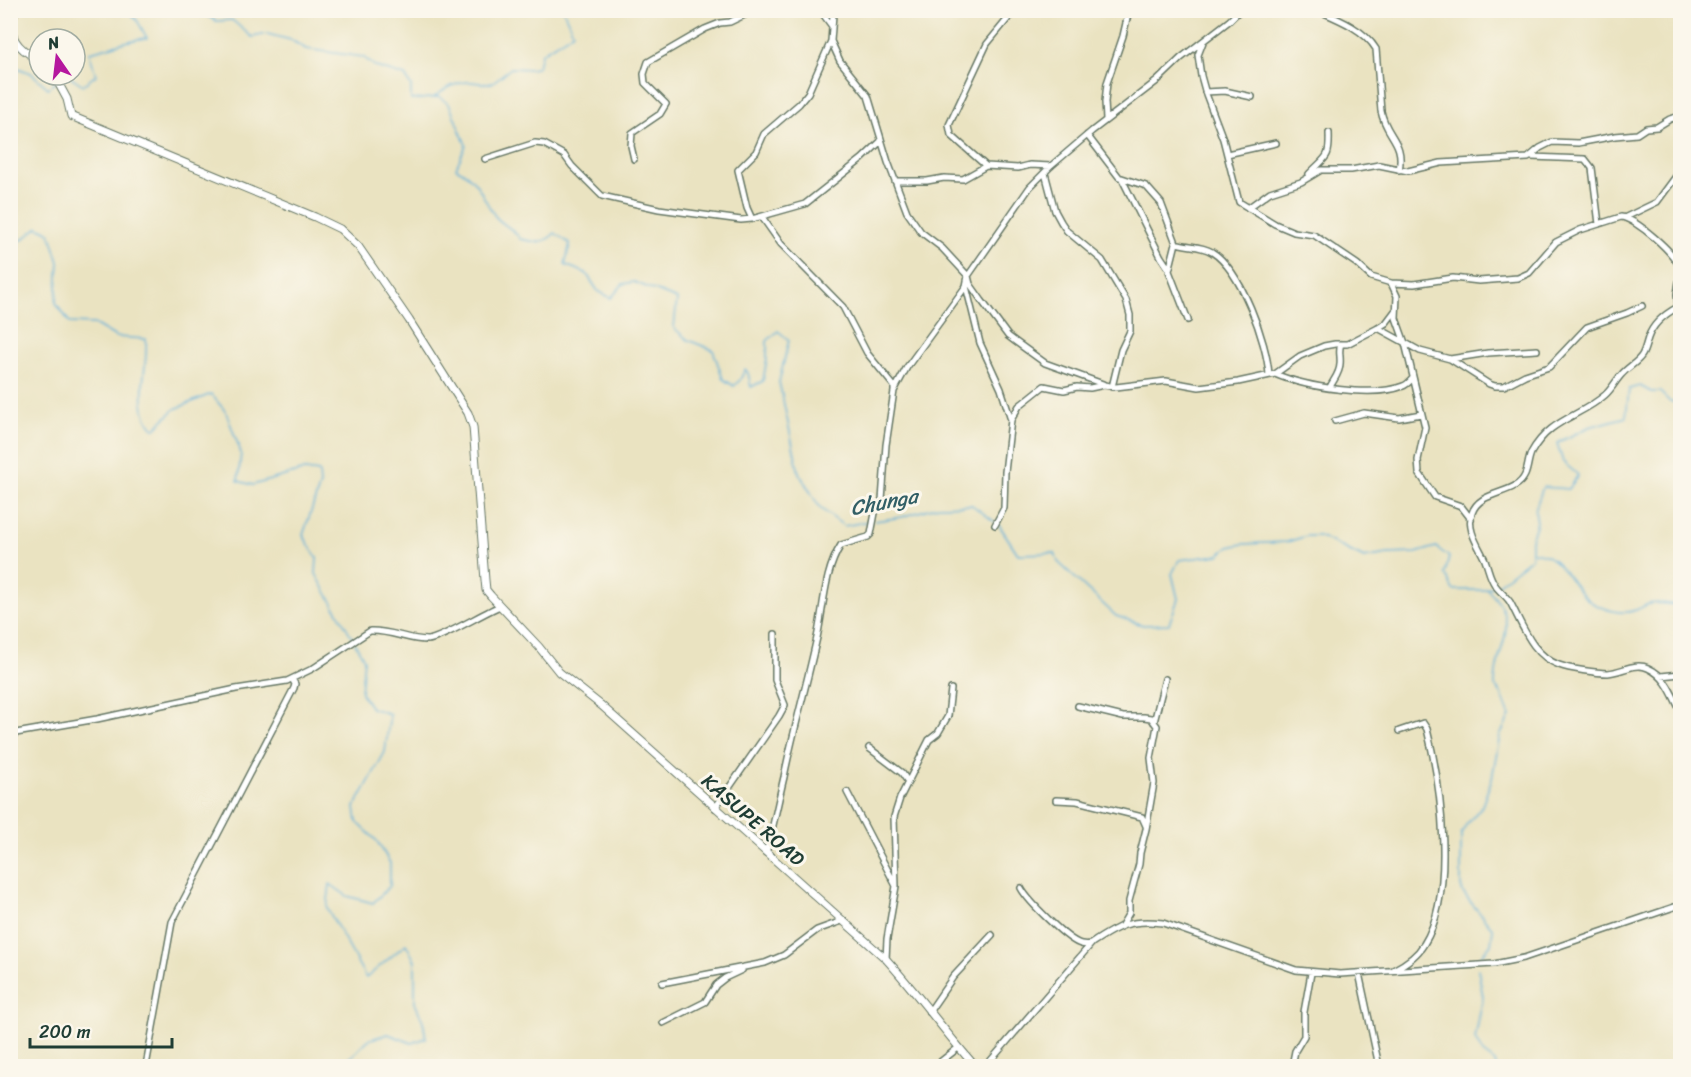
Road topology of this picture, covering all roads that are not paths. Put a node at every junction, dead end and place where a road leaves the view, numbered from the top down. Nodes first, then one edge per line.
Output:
1 (15, 10) edge
2 (755, 10) edge
3 (819, 10) edge
4 (836, 10) edge
5 (1015, 10) edge
6 (1129, 10) edge
7 (1240, 10) edge
8 (1317, 10) edge
9 (831, 26) junction
10 (831, 41) junction
11 (1204, 42) junction
12 (27, 54) edge
13 (61, 87) edge
14 (1205, 92) junction
15 (1252, 97) dead end
16 (1680, 116) edge
17 (1106, 119) junction
18 (1329, 133) dead end
19 (1087, 135) junction
20 (881, 141) junction
21 (1276, 143) dead end
22 (1227, 154) junction
23 (1529, 157) junction
24 (485, 159) dead end
25 (634, 159) dead end
26 (986, 166) junction
27 (1051, 166) junction
28 (1399, 170) junction
29 (1680, 171) edge
30 (1045, 173) junction
31 (1122, 178) junction
32 (895, 181) junction
33 (1301, 182) junction
34 (1248, 208) junction
35 (762, 217) junction
36 (1626, 217) junction
37 (752, 219) junction
38 (1599, 224) junction
39 (1176, 243) junction
40 (1169, 269) junction
41 (1680, 269) edge
42 (1680, 275) edge
43 (968, 276) junction
44 (1391, 283) junction
45 (966, 286) junction
46 (1642, 306) dead end
47 (1396, 309) junction
48 (1188, 320) dead end
49 (1378, 328) junction
50 (1405, 343) junction
51 (1341, 344) junction
52 (1537, 350) dead end
53 (1450, 359) junction
54 (1275, 374) junction
55 (1269, 375) junction
56 (1413, 378) junction
57 (1104, 385) junction
58 (1112, 387) junction
59 (1330, 387) junction
60 (894, 391) junction
61 (1421, 414) junction
62 (1011, 420) junction
63 (1335, 421) dead end
64 (1470, 519) junction
65 (997, 522) dead end
66 (500, 606) junction
67 (775, 634) dead end
68 (1680, 674) edge
69 (1660, 676) junction
70 (292, 679) junction
71 (1165, 679) dead end
72 (951, 689) dead end
73 (1078, 706) dead end
74 (1680, 710) edge
75 (1154, 722) junction
76 (1399, 731) dead end
77 (10, 734) edge
78 (869, 748) dead end
79 (908, 782) junction
80 (847, 792) dead end
81 (1056, 800) dead end
82 (715, 808) junction
83 (1146, 828) junction
84 (766, 853) junction
85 (896, 886) junction
86 (1021, 888) dead end
87 (1680, 905) edge
88 (842, 921) junction
89 (1121, 926) junction
90 (992, 935) dead end
91 (1092, 944) junction
92 (886, 958) junction
93 (749, 967) junction
94 (1389, 972) junction
95 (1311, 973) junction
96 (1359, 973) junction
97 (662, 983) dead end
98 (929, 1012) junction
99 (663, 1023) dead end
100 (958, 1048) junction
101 (146, 1066) edge
102 (935, 1066) edge
103 (975, 1066) edge
104 (986, 1066) edge
105 (1292, 1066) edge
106 (1379, 1066) edge

1 - 12 street
2 - 25 street
3 - 9 street
4 - 9 street
5 - 26 street
6 - 17 street
7 - 11 street
8 - 28 street
9 - 10 street
10 - 20 street
10 - 37 street
11 - 14 street
11 - 17 street
13 - 66 street, KASUPE ROAD
14 - 15 street
14 - 22 street
16 - 23 street
17 - 19 street
18 - 33 street
19 - 27 street
19 - 31 street
20 - 32 street
20 - 35 street
21 - 22 street
22 - 34 street
23 - 28 street
23 - 38 street
24 - 37 street
26 - 27 street
26 - 32 street
27 - 30 street
28 - 33 street
29 - 36 street
30 - 43 street
30 - 58 street
31 - 39 street
31 - 40 street
32 - 43 street
33 - 34 street
34 - 44 street
35 - 37 street
35 - 60 street
36 - 38 street
36 - 41 street
38 - 44 street
39 - 40 street
39 - 55 street
40 - 48 street
42 - 64 street
43 - 45 street
43 - 57 street
44 - 47 street
45 - 60 street
45 - 62 street
46 - 53 street
47 - 49 street
47 - 50 street
49 - 50 street
49 - 51 street
50 - 53 street
50 - 56 street
51 - 54 street
51 - 59 street
52 - 53 street
54 - 55 street
54 - 59 street
55 - 58 street
56 - 59 street
56 - 61 street
57 - 58 street
57 - 62 street
60 - 84 street
61 - 63 street
61 - 64 street
62 - 65 street
64 - 69 street
66 - 70 street
66 - 82 street, KASUPE ROAD
67 - 82 street
68 - 69 street
69 - 74 street
70 - 77 street
70 - 101 street
71 - 75 street
72 - 79 street
73 - 75 street
75 - 83 street
76 - 94 street
78 - 79 street
79 - 85 street
80 - 85 street
81 - 83 street
82 - 84 street, KASUPE ROAD
83 - 89 street
84 - 88 street, KASUPE ROAD
85 - 92 street
86 - 91 street
87 - 94 street
88 - 92 street, KASUPE ROAD
88 - 93 street
89 - 91 street
89 - 95 street
90 - 98 street
91 - 104 street
92 - 98 street, KASUPE ROAD
93 - 97 street
93 - 99 street
94 - 96 street
95 - 96 street
95 - 105 street
96 - 106 street
98 - 100 street, KASUPE ROAD
100 - 102 street
100 - 103 street, KASUPE ROAD

